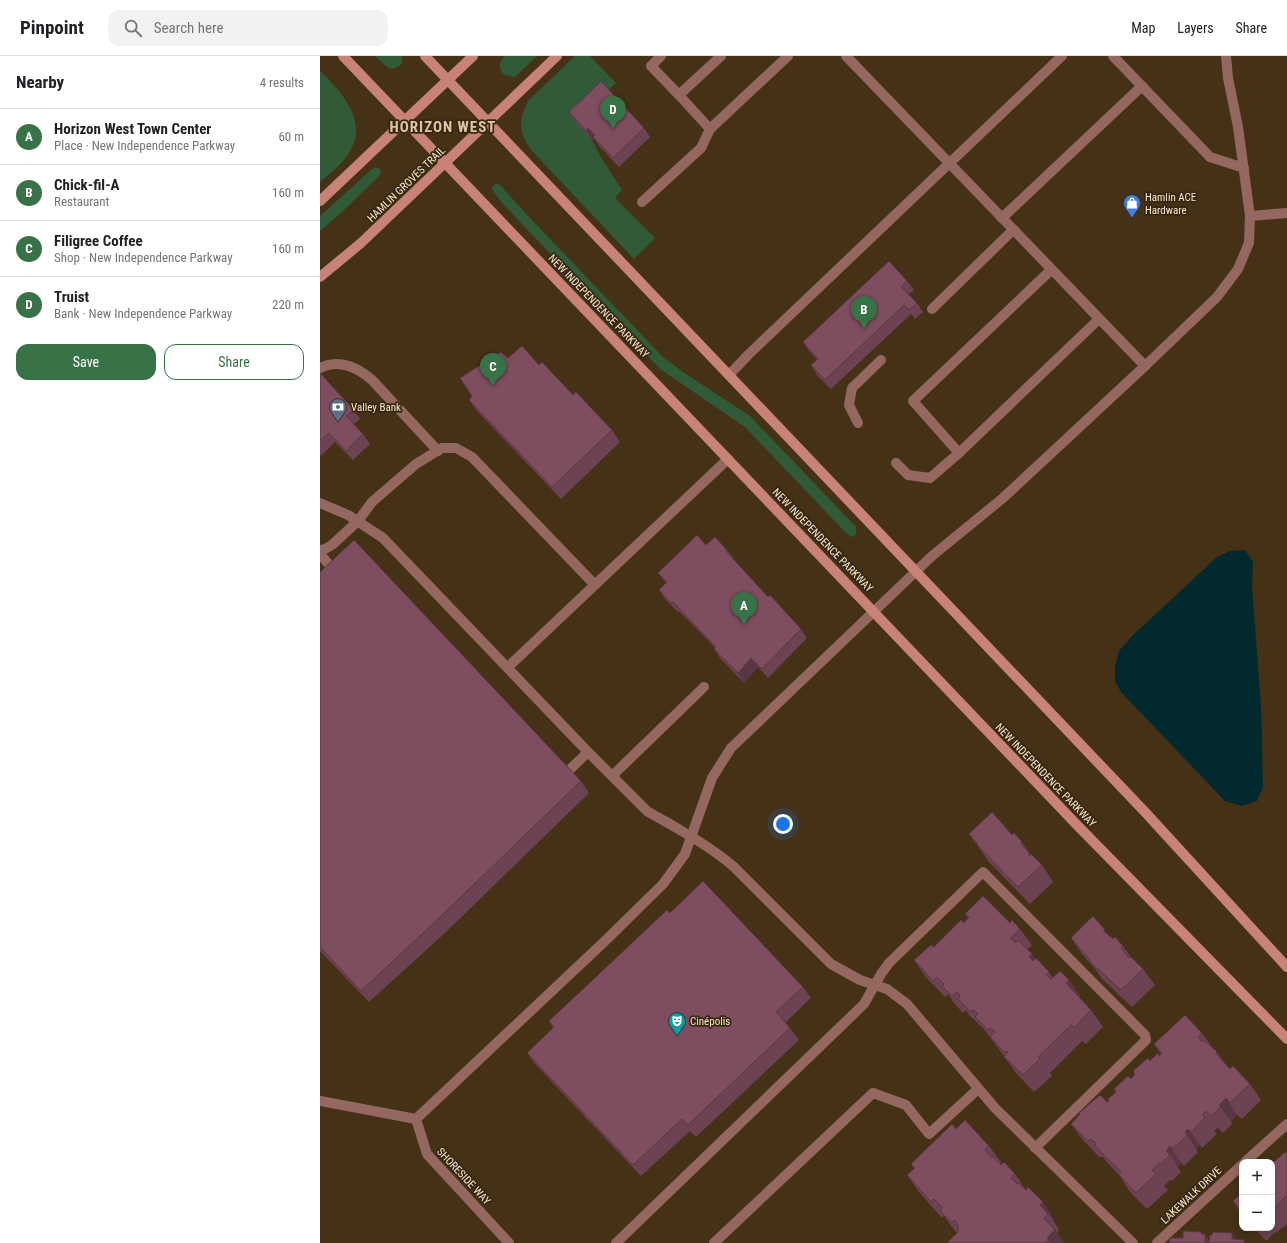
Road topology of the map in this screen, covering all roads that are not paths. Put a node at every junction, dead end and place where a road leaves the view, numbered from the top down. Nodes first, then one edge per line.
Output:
1 (344, 56) edge
2 (425, 56) edge
3 (473, 56) edge
4 (557, 56) edge
5 (661, 56) edge
6 (721, 56) edge
7 (788, 56) edge
8 (846, 56) edge
9 (1062, 56) edge
10 (1113, 56) edge
11 (1226, 56) edge
12 (448, 80) junction
13 (1142, 86) junction
14 (679, 96) junction
15 (405, 121) junction
16 (488, 122) junction
17 (710, 129) junction
18 (445, 163) junction
19 (950, 164) junction
20 (1244, 168) junction
21 (320, 201) edge
22 (642, 202) dead end
23 (1287, 213) edge
24 (1250, 216) junction
25 (1002, 218) junction
26 (1013, 230) junction
27 (1052, 270) junction
28 (320, 277) edge
29 (932, 309) dead end
30 (1099, 319) junction
31 (881, 360) dead end
32 (1145, 366) junction
33 (320, 368) edge
34 (729, 376) junction
35 (858, 423) dead end
36 (438, 451) junction
37 (959, 453) junction
38 (728, 459) junction
39 (896, 463) dead end
40 (320, 502) edge
41 (358, 520) junction
42 (320, 550) edge
43 (320, 554) edge
44 (916, 572) junction
45 (338, 575) edge
46 (595, 585) junction
47 (873, 611) junction
48 (508, 668) junction
49 (704, 687) dead end
50 (588, 752) junction
51 (612, 776) junction
52 (554, 784) edge
53 (691, 836) junction
54 (1287, 967) edge
55 (876, 984) junction
56 (1287, 1039) edge
57 (978, 1089) junction
58 (320, 1101) edge
59 (416, 1119) junction
60 (1287, 1124) edge
61 (1035, 1148) junction
62 (1248, 1159) edge
63 (1239, 1168) edge
64 (509, 1243) edge
65 (616, 1243) edge
66 (714, 1243) edge
67 (1133, 1243) edge
68 (1157, 1243) edge

1 - 15 street, NEW INDEPENDENCE PARKWAY
2 - 12 street
3 - 12 street
4 - 16 street, HAMLIN GROVES TRAIL
5 - 14 street
6 - 14 street
7 - 17 street
8 - 19 street
9 - 19 street
10 - 13 street
11 - 20 street
12 - 15 street
12 - 16 street
13 - 20 street
13 - 25 street
14 - 17 street
15 - 18 street, NEW INDEPENDENCE PARKWAY
15 - 21 street
16 - 18 street, HAMLIN GROVES TRAIL
16 - 34 street
17 - 22 street
18 - 28 street, HAMLIN GROVES TRAIL
18 - 38 street, NEW INDEPENDENCE PARKWAY
19 - 25 street
19 - 34 street
20 - 24 street
23 - 24 street
24 - 32 street
25 - 26 street
26 - 27 street
26 - 29 street
27 - 30 street
27 - 37 street
30 - 32 street
30 - 37 street
31 - 35 street
32 - 44 street
33 - 36 street
34 - 44 street
36 - 41 street
36 - 46 street
37 - 39 street
38 - 46 street
38 - 47 street, NEW INDEPENDENCE PARKWAY
40 - 41 street
41 - 42 street
41 - 48 street
43 - 45 street
44 - 47 street
44 - 54 street
46 - 48 street
47 - 53 street
47 - 56 street, NEW INDEPENDENCE PARKWAY
48 - 50 street
49 - 51 street
50 - 51 street
50 - 52 street
51 - 53 street
53 - 55 street
53 - 59 street
55 - 57 street
55 - 61 street
55 - 65 street
57 - 61 street
57 - 66 street
58 - 59 street
59 - 64 street, SHORESIDE WAY
60 - 62 street
61 - 67 street
63 - 68 street, LAKEWALK DRIVE

